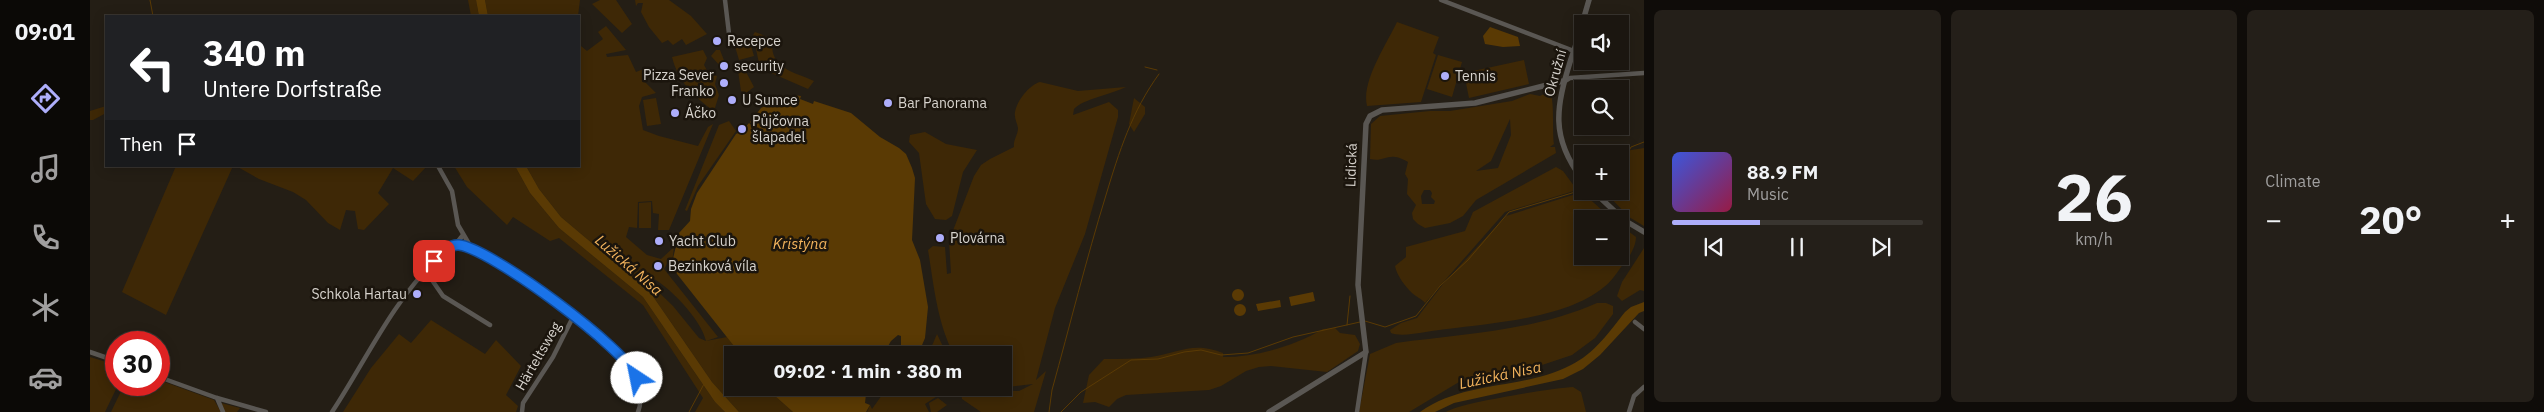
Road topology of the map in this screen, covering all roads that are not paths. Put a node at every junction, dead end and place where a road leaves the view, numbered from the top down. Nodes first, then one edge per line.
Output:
1 (725, 0) edge
2 (1441, 0) edge
3 (1589, 0) edge
4 (1452, 2) edge
5 (1585, 15) edge
6 (730, 42) dead end
7 (1574, 51) joint
8 (1644, 73) edge
9 (1587, 78) joint
10 (1563, 82) junction
11 (439, 167) edge
12 (1574, 168) edge
13 (1603, 200) edge
14 (1644, 232) edge
15 (463, 235) junction
16 (455, 245) junction
17 (472, 248) junction
18 (425, 270) junction
19 (573, 317) junction
20 (1635, 322) dead end
21 (490, 325) dead end
22 (1644, 329) edge
23 (90, 352) edge
24 (1366, 352) junction
25 (105, 357) edge
26 (170, 381) edge
27 (1644, 387) edge
28 (217, 398) junction
29 (223, 412) edge
30 (266, 412) edge
31 (332, 412) edge
32 (522, 412) edge
33 (638, 412) edge
34 (1269, 412) edge
35 (1357, 412) edge
36 (1629, 412) edge

1 - 6 street
2 - 4 street
3 - 5 street, Okružní
4 - 7 street
7 - 10 street, Okružní
8 - 9 street
9 - 10 street
10 - 12 street, Okružní
10 - 24 street, Lidická
11 - 15 street
13 - 14 street
15 - 16 street
15 - 17 street
16 - 17 street
16 - 18 street
17 - 19 street
18 - 21 street
18 - 31 street
19 - 32 street, Härteltsweg
19 - 33 street
20 - 22 street
23 - 25 street
24 - 34 street
24 - 35 street, Lidická
26 - 28 street
27 - 36 street
28 - 29 street
28 - 30 street

